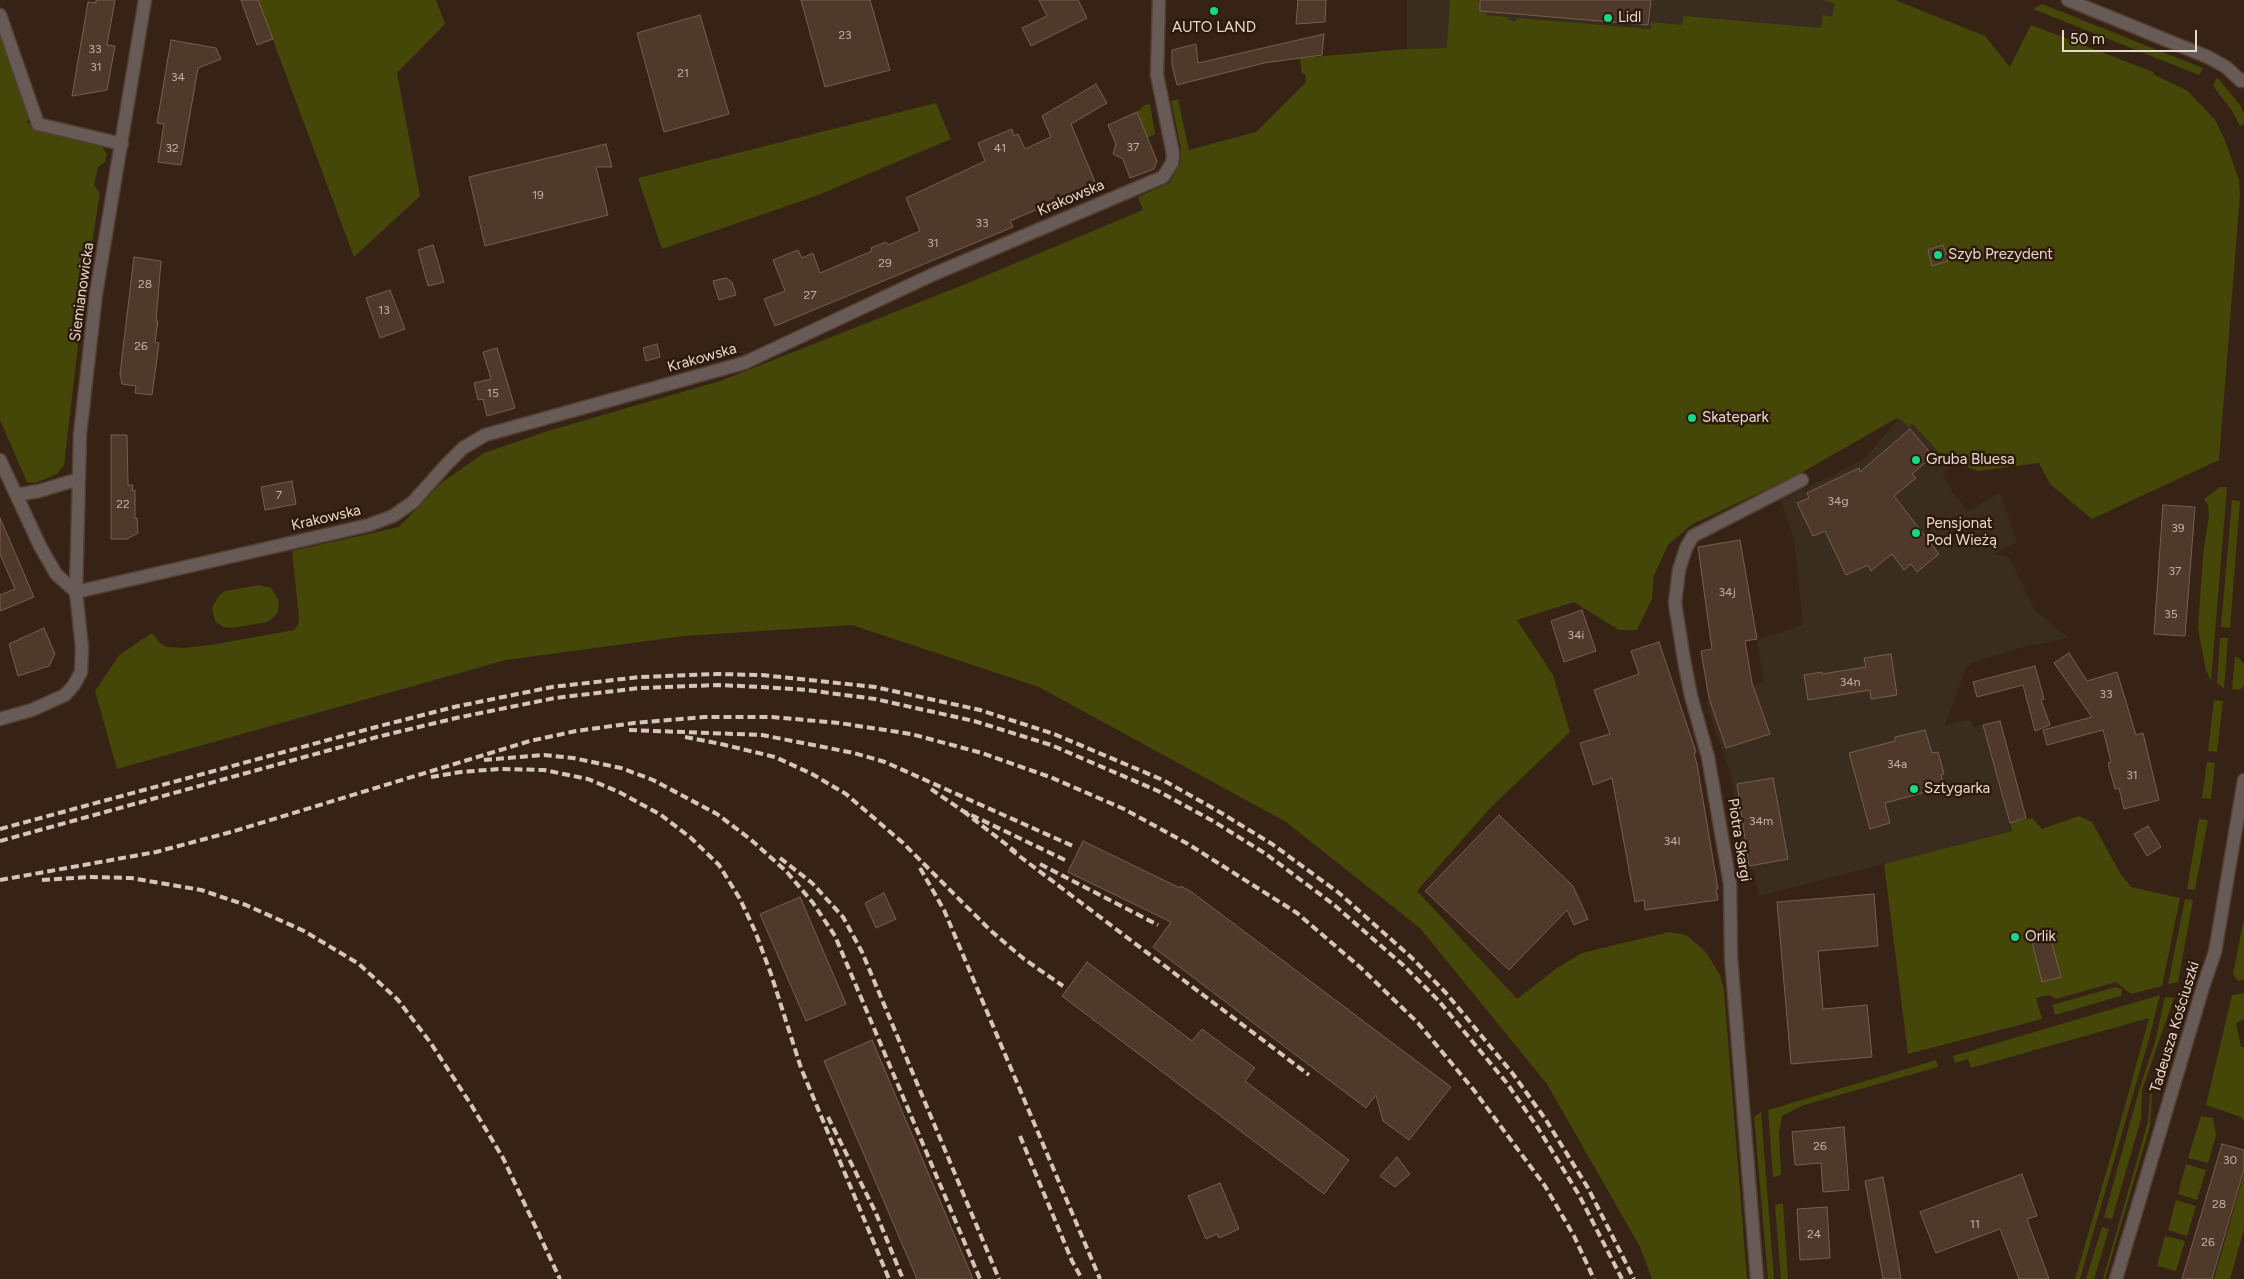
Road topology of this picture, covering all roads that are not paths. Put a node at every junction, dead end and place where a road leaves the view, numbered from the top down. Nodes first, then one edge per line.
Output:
1 (145, 0) edge
2 (1159, 0) edge
3 (2068, 0) edge
4 (0, 15) edge
5 (2243, 82) edge
6 (122, 144) junction
7 (0, 460) edge
8 (78, 479) junction
9 (1802, 480) dead end
10 (16, 495) junction
11 (76, 592) junction
12 (0, 719) edge
13 (2244, 780) edge
14 (1757, 1279) edge
15 (2116, 1279) edge

1 - 6 street, Siemianowicka
2 - 11 street, Krakowska
3 - 5 street
4 - 6 street
6 - 8 street, Siemianowicka
7 - 10 street
8 - 10 street
8 - 11 street, Siemianowicka
9 - 14 street, Piotra Skargi
10 - 11 street
11 - 12 street, Siemianowicka
13 - 15 street, Tadeusza Kościuszki

